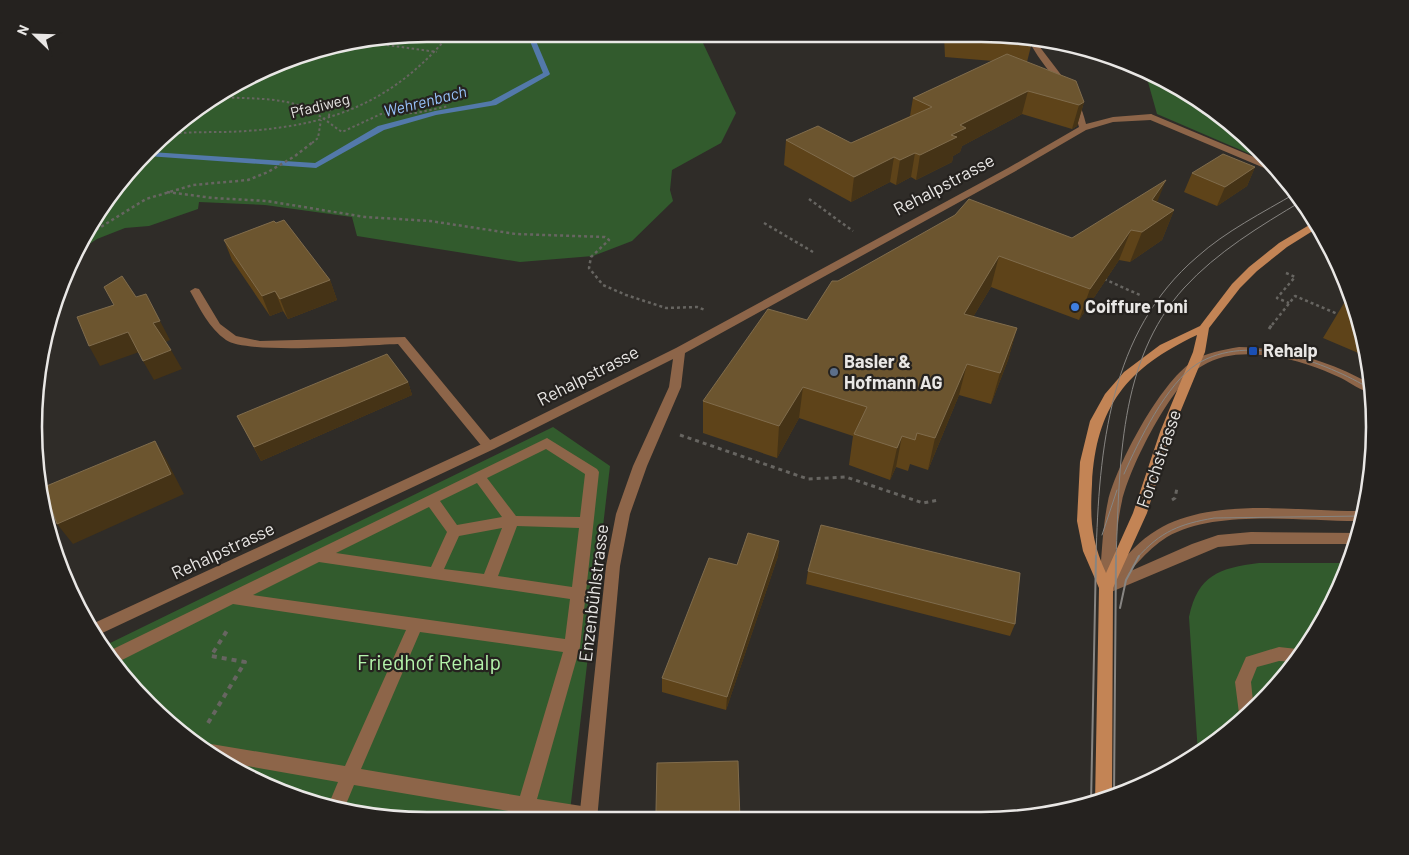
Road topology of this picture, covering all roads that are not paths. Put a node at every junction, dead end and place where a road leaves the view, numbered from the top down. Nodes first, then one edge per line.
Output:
1 (1037, 47) edge
2 (1083, 128) junction
3 (1262, 164) edge
4 (1311, 228) edge
5 (195, 291) dead end
6 (1204, 328) junction
7 (680, 351) junction
8 (1195, 366) junction
9 (1364, 385) edge
10 (489, 446) junction
11 (479, 477) junction
12 (432, 500) junction
13 (1356, 516) edge
14 (512, 521) junction
15 (586, 524) junction
16 (454, 532) junction
17 (1350, 538) edge
18 (317, 556) junction
19 (435, 573) junction
20 (488, 581) junction
21 (1106, 588) junction
22 (578, 594) junction
23 (239, 599) junction
24 (416, 624) junction
25 (99, 628) edge
26 (572, 647) junction
27 (117, 655) edge
28 (1292, 655) edge
29 (1245, 708) edge
30 (226, 755) edge
31 (350, 776) junction
32 (1103, 793) edge
33 (338, 802) edge
34 (526, 805) junction
35 (559, 812) edge
36 (589, 812) edge

1 - 2 street
2 - 3 street, Rehalpstrasse
2 - 7 street, Rehalpstrasse
4 - 6 main road, Forchstrasse
5 - 10 street
6 - 8 main road, Forchstrasse
6 - 21 main road, Forchstrasse
7 - 10 street, Rehalpstrasse
7 - 36 street, Enzenbühlstrasse
8 - 9 street
8 - 21 main road, Forchstrasse
8 - 21 street
10 - 25 street, Rehalpstrasse
11 - 12 street
11 - 14 street
11 - 15 street
12 - 16 street
12 - 18 street
13 - 21 street
14 - 15 street
14 - 16 street
14 - 20 street
15 - 22 street
16 - 19 street
17 - 21 street
18 - 19 street
18 - 23 street
19 - 20 street
20 - 22 street
21 - 32 main road, Forchstrasse
22 - 26 street
23 - 24 street
23 - 27 street
24 - 26 street
24 - 31 street
26 - 34 street
28 - 29 street
30 - 31 street
31 - 33 street
31 - 34 street
34 - 35 street

